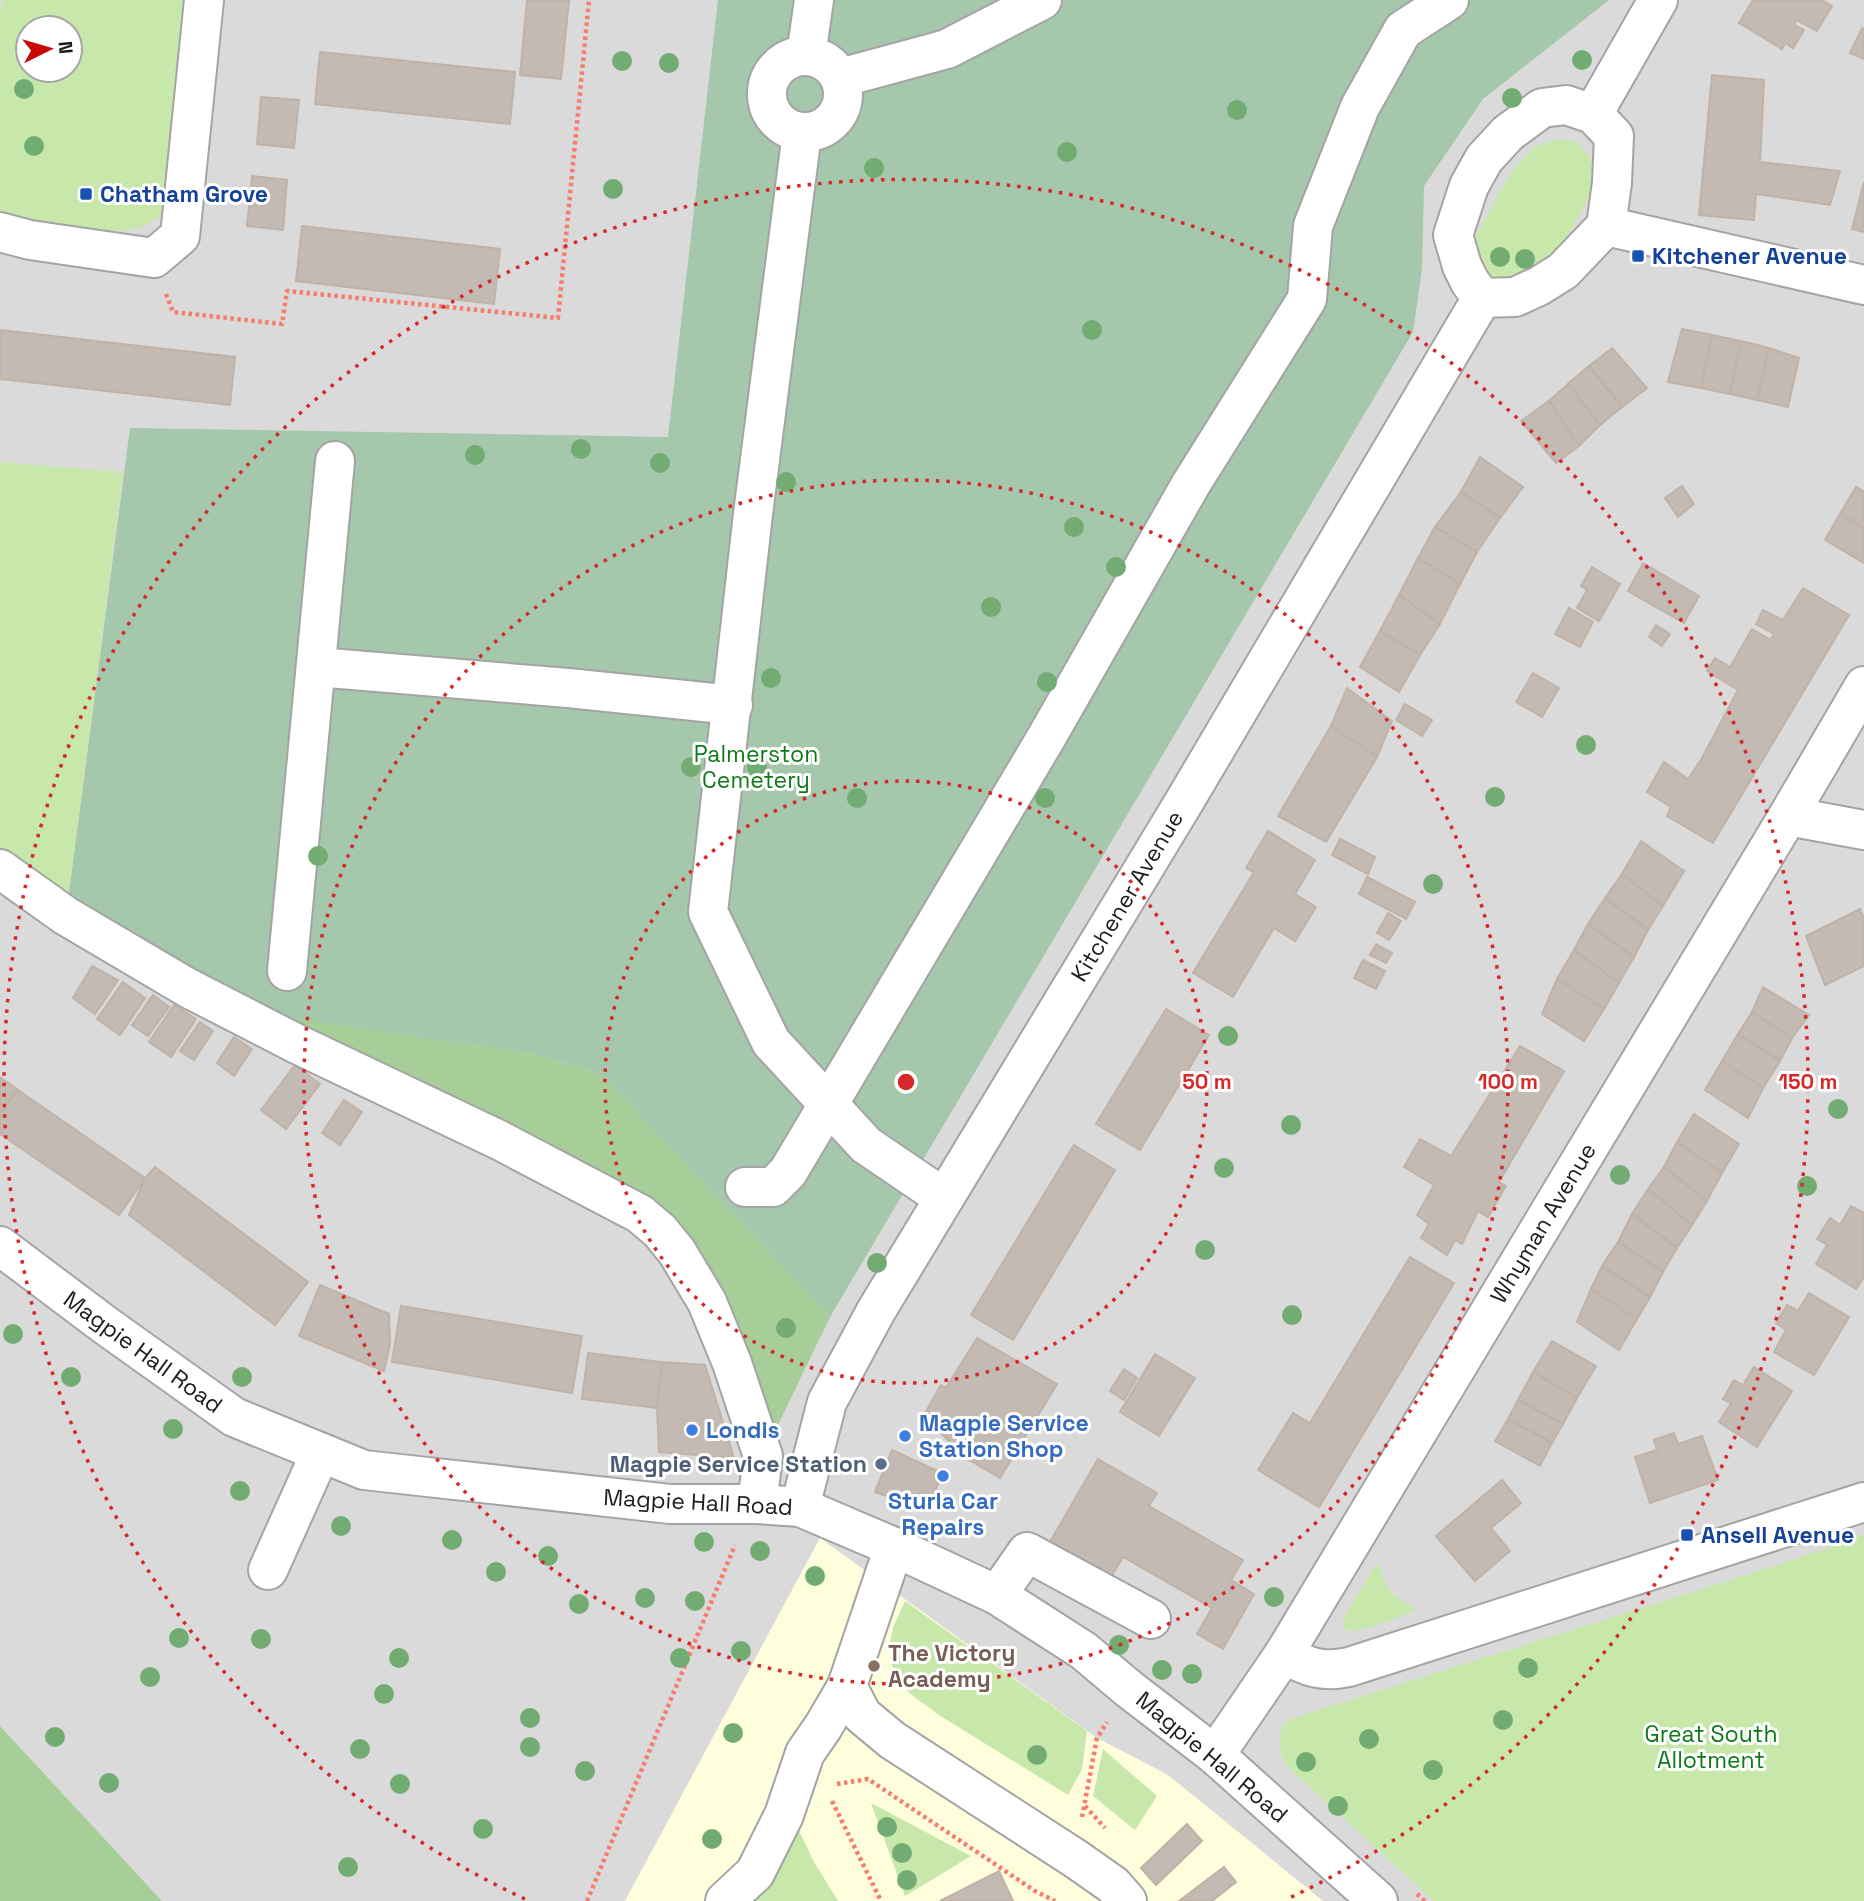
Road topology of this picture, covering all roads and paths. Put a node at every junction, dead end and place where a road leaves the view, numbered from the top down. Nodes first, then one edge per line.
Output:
1 (204, 0) edge
2 (590, 0) edge
3 (814, 0) edge
4 (1042, 0) edge
5 (1449, 0) edge
6 (1658, 0) edge
7 (806, 56) junction
8 (840, 78) junction
9 (1593, 114) junction
10 (802, 133) junction
11 (1606, 226) junction
12 (0, 232) edge
13 (154, 258) junction
14 (1864, 285) edge
15 (1482, 298) junction
16 (335, 461) dead end
17 (317, 667) junction
18 (1864, 686) edge
19 (733, 705) junction
20 (1788, 816) junction
21 (1864, 830) edge
22 (0, 869) edge
23 (287, 971) dead end
24 (829, 1105) junction
25 (745, 1187) dead end
26 (944, 1198) junction
27 (0, 1246) edge
28 (320, 1454) junction
29 (1864, 1502) edge
30 (757, 1504) junction
31 (800, 1507) junction
32 (894, 1547) junction
33 (268, 1570) dead end
34 (996, 1595) junction
35 (1151, 1619) dead end
36 (1284, 1654) junction
37 (847, 1686) junction
38 (1097, 1738) dead end
39 (1215, 1755) junction
40 (835, 1784) dead end
41 (828, 1793) dead end
42 (1084, 1806) dead end
43 (1415, 1892) dead end
44 (587, 1901) edge
45 (725, 1901) edge
46 (881, 1901) edge
47 (1055, 1901) edge
48 (1127, 1901) edge
49 (1378, 1901) edge
50 (1425, 1901) edge

1 - 13 street
2 - 13 path
3 - 7 street
4 - 8 street
5 - 24 street
6 - 9 street
7 - 8 street
7 - 10 street
8 - 10 street
9 - 11 street
9 - 15 street
10 - 19 street
11 - 14 street
11 - 15 street
12 - 13 street
15 - 26 street, Kitchener Avenue
16 - 17 street
17 - 19 street
17 - 23 street
18 - 20 street, Whyman Avenue
19 - 24 street
20 - 21 street
20 - 36 street, Whyman Avenue
22 - 30 street
24 - 25 street
24 - 26 street
26 - 31 street, Kitchener Avenue
27 - 28 street, Magpie Hall Road
28 - 30 street, Magpie Hall Road
28 - 33 street
29 - 36 street
30 - 31 street, Magpie Hall Road
30 - 44 path
31 - 32 street, Magpie Hall Road
32 - 34 street, Magpie Hall Road
32 - 37 street
34 - 35 street
34 - 39 street, Magpie Hall Road
36 - 39 street, Whyman Avenue
37 - 45 street
37 - 48 street
38 - 42 path
39 - 49 street, Magpie Hall Road
40 - 47 path
41 - 46 path
43 - 50 path

